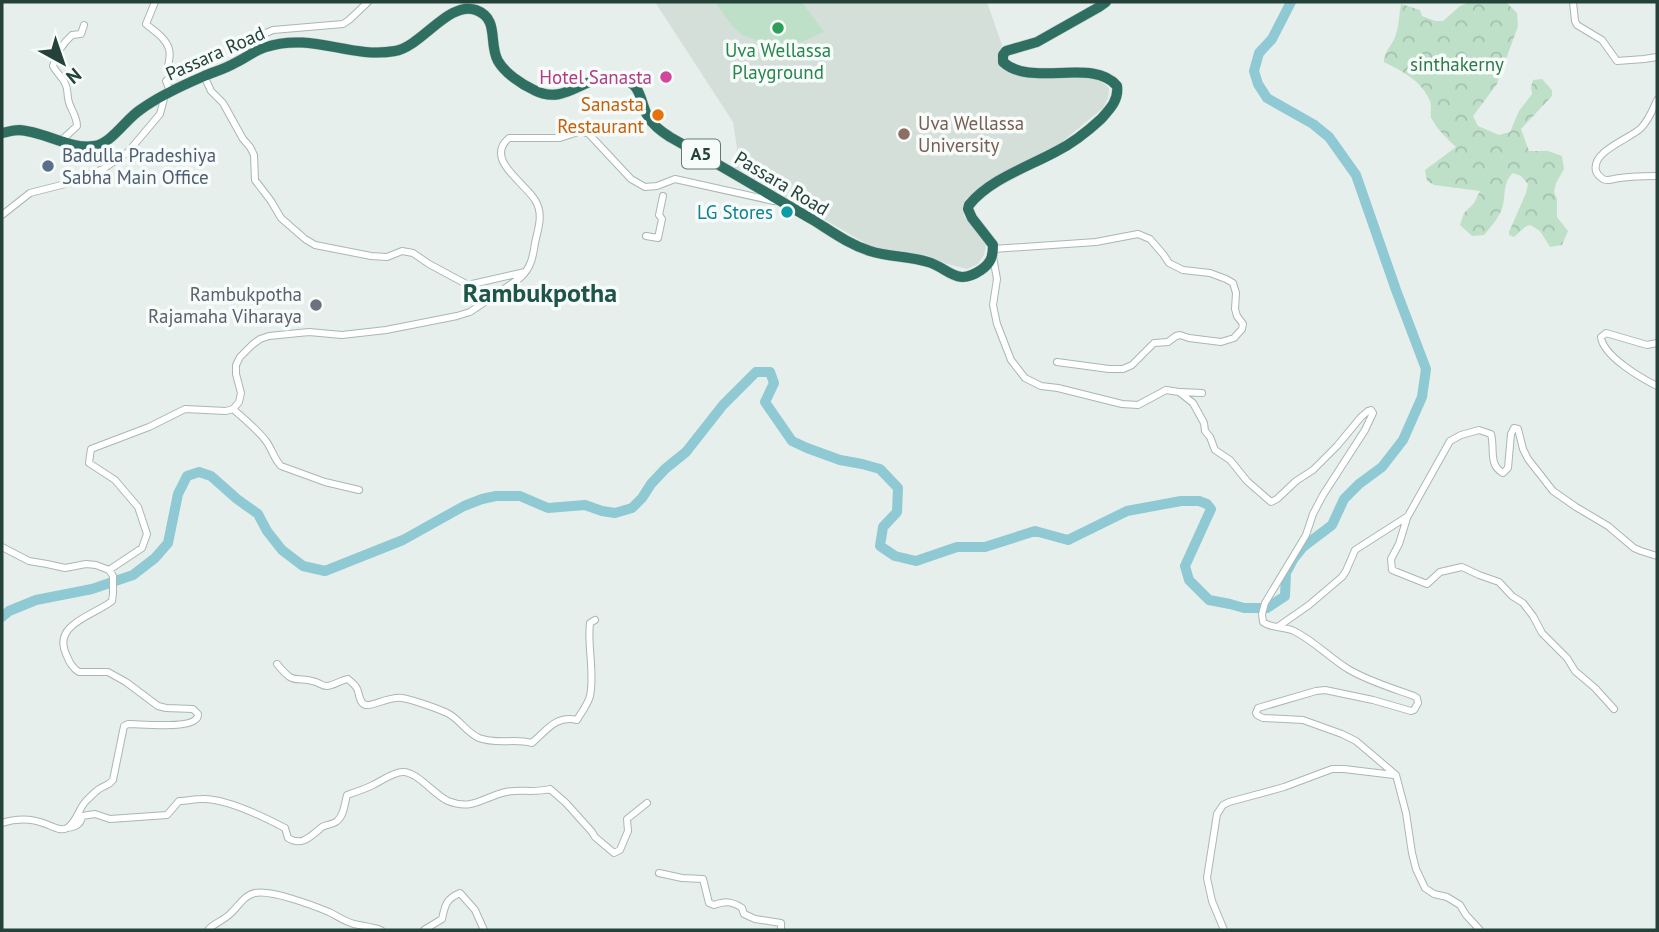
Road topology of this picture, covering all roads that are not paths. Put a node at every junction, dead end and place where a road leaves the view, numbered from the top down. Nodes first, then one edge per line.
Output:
1 (155, 2) edge
2 (368, 2) edge
3 (1106, 2) edge
4 (1573, 2) edge
5 (85, 25) dead end
6 (264, 47) junction
7 (1657, 57) edge
8 (204, 76) junction
9 (168, 92) junction
10 (1657, 100) edge
11 (2, 133) edge
12 (58, 140) junction
13 (1657, 176) edge
14 (663, 196) dead end
15 (783, 203) junction
16 (2, 215) edge
17 (646, 236) dead end
18 (993, 252) junction
19 (527, 272) junction
20 (1657, 343) edge
21 (1056, 362) dead end
22 (1657, 386) edge
23 (1179, 392) junction
24 (1202, 393) dead end
25 (233, 409) junction
26 (359, 490) dead end
27 (1408, 516) junction
28 (2, 547) edge
29 (1657, 556) edge
30 (111, 573) junction
31 (594, 620) dead end
32 (1278, 626) junction
33 (277, 664) dead end
34 (1614, 709) dead end
35 (1396, 775) junction
36 (646, 803) dead end
37 (2, 823) edge
38 (67, 828) junction
39 (659, 873) dead end
40 (208, 930) edge
41 (381, 930) edge
42 (424, 930) edge
43 (484, 930) edge
44 (783, 930) edge
45 (1224, 930) edge
46 (1480, 930) edge

1 - 9 street
2 - 6 street
3 - 18 highway
4 - 7 street
5 - 12 street
6 - 8 highway, Passara Road / A5
6 - 15 highway, Passara Road / A5
8 - 9 highway, Passara Road / A5
8 - 19 street
9 - 12 highway, Passara Road / A5
9 - 16 street
10 - 13 street
11 - 12 highway, Passara Road / A5
14 - 17 street
15 - 18 highway, Passara Road / A5
15 - 19 street
18 - 21 street
18 - 23 street
19 - 25 street
20 - 22 street
23 - 24 street
23 - 32 street
25 - 26 street
25 - 30 street
27 - 29 street
27 - 32 street
27 - 34 street
28 - 30 street
30 - 38 street
31 - 33 street
32 - 35 street
35 - 45 street
35 - 46 street
36 - 38 street
37 - 38 street
39 - 44 street
40 - 41 street
42 - 43 street

